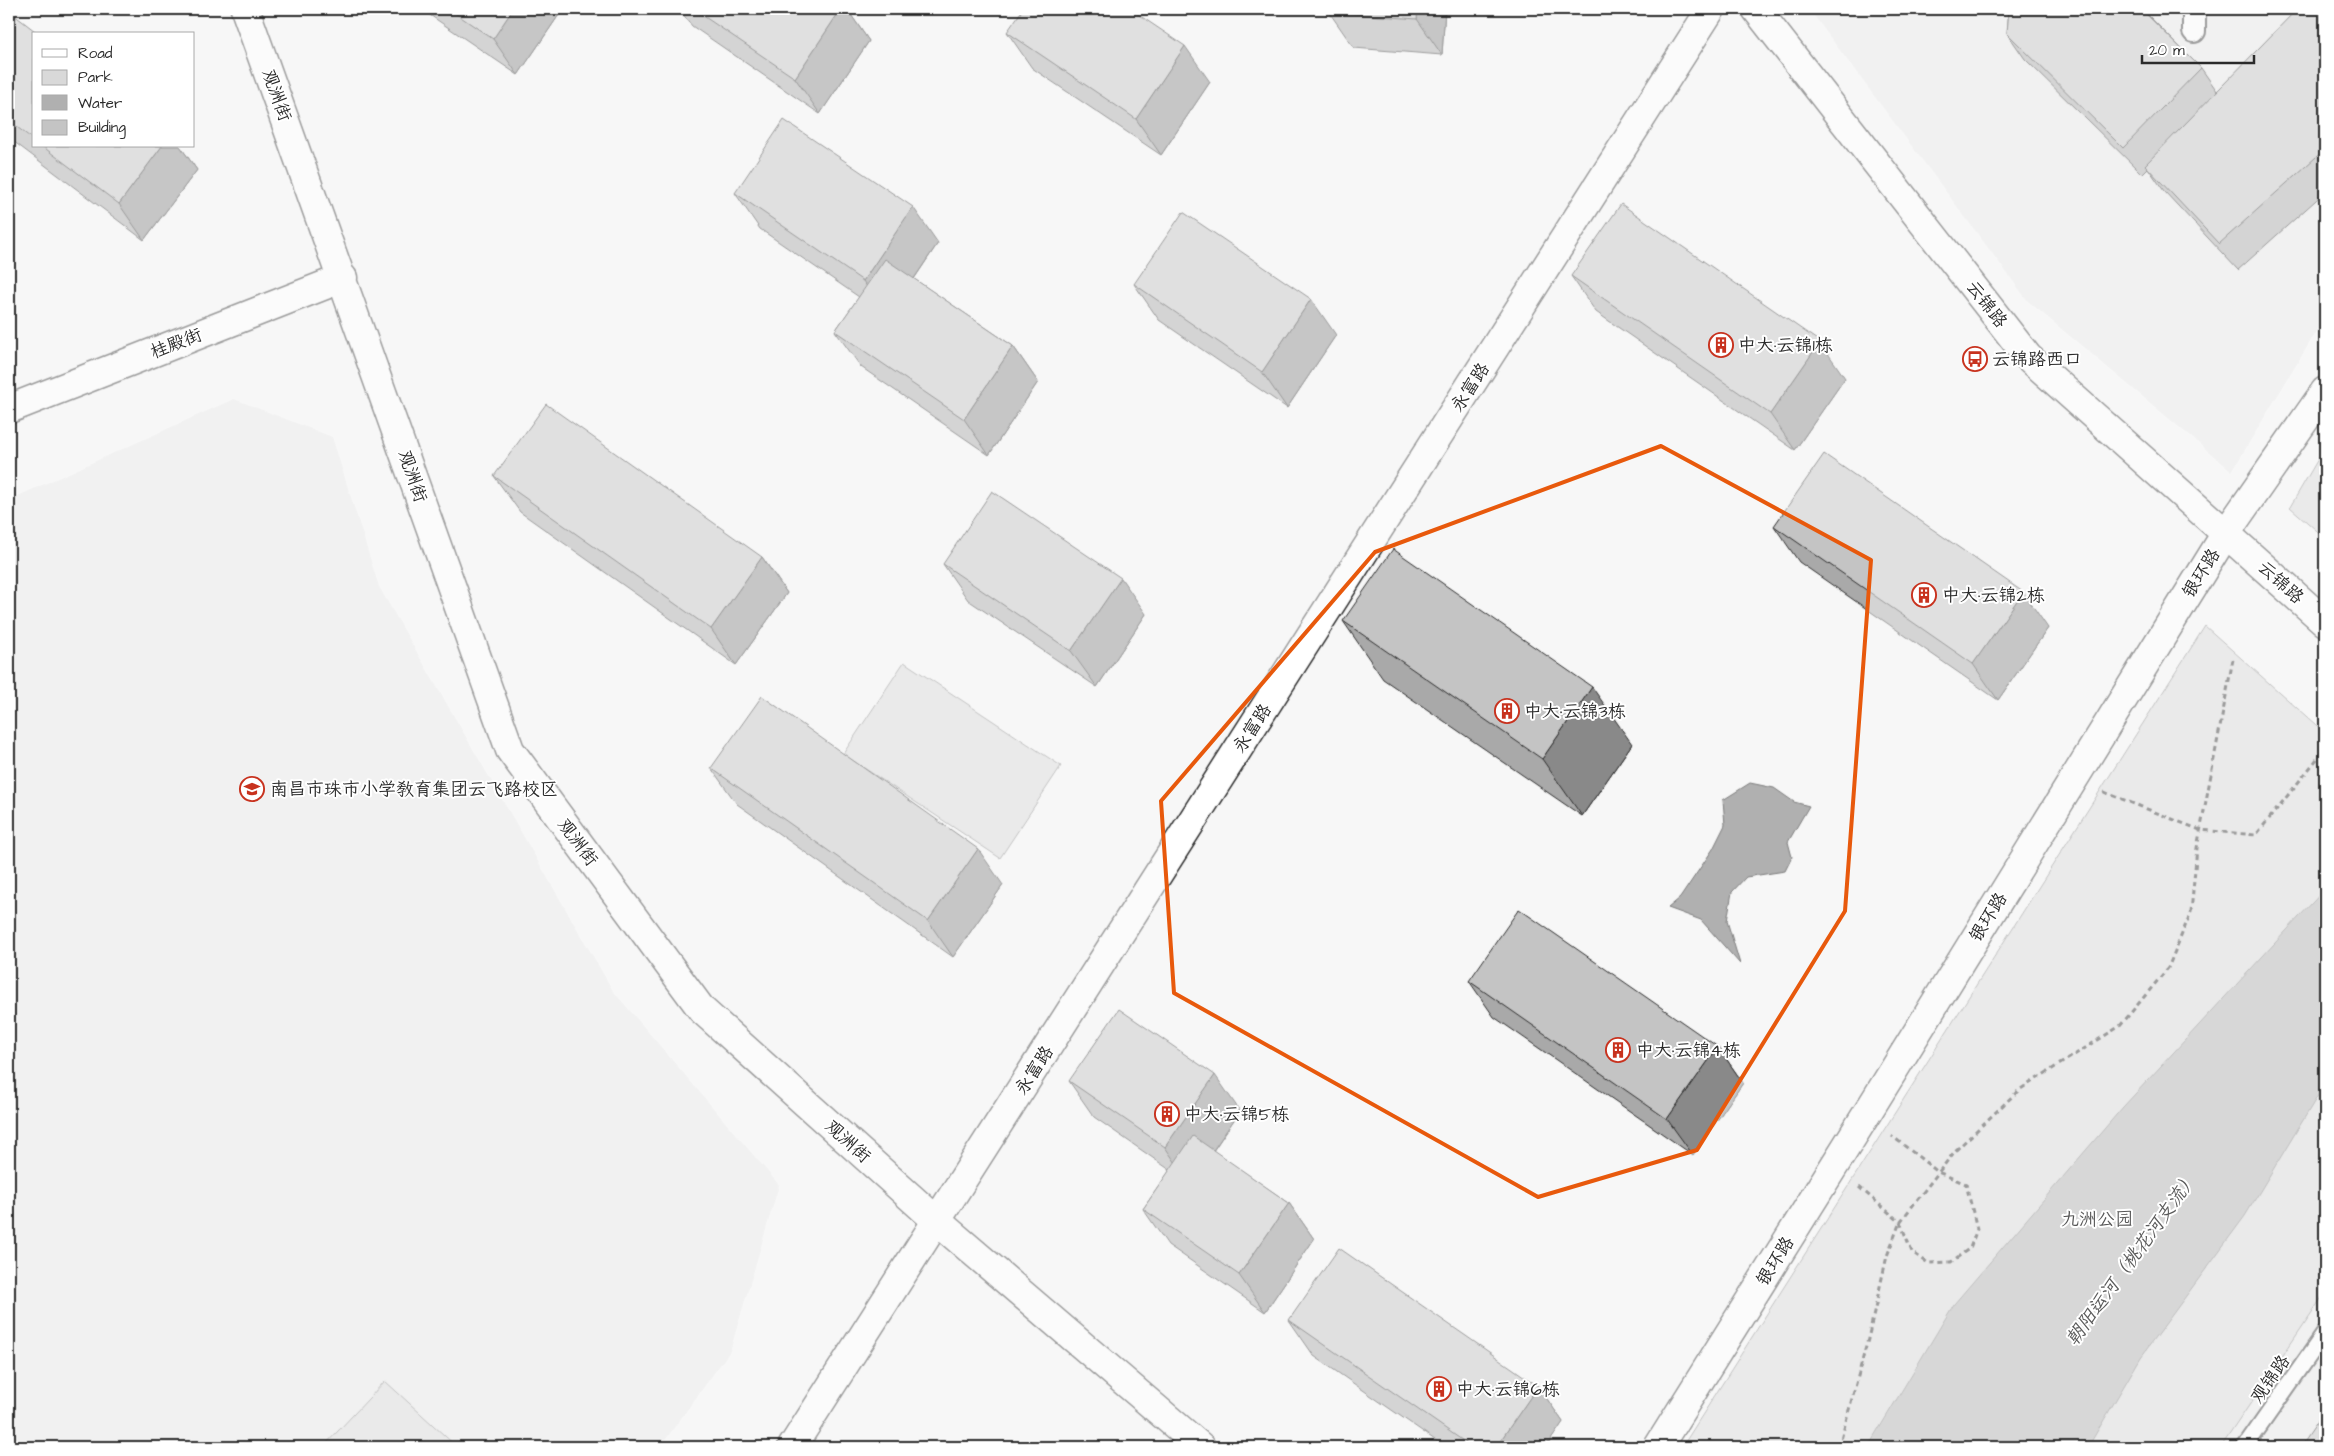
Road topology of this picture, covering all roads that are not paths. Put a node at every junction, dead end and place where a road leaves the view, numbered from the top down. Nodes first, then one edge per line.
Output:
1 (245, 9) edge
2 (1711, 9) edge
3 (1756, 9) edge
4 (2194, 9) edge
5 (2194, 31) dead end
6 (343, 278) junction
7 (2325, 391) edge
8 (9, 409) edge
9 (2226, 533) junction
10 (2325, 622) edge
11 (938, 1221) junction
12 (2325, 1333) edge
13 (792, 1447) edge
14 (1201, 1447) edge
15 (1658, 1447) edge
16 (2245, 1447) edge

1 - 6 street, 观洲街
2 - 11 street, 永富路
3 - 9 street, 云锦路
4 - 5 street
6 - 8 street, 桂殿街
6 - 11 street, 观洲街
7 - 9 street, 银环路
9 - 10 street, 云锦路
9 - 15 street, 银环路
11 - 13 street, 永富路
11 - 14 street, 观洲街
12 - 16 lane, 观锦路

